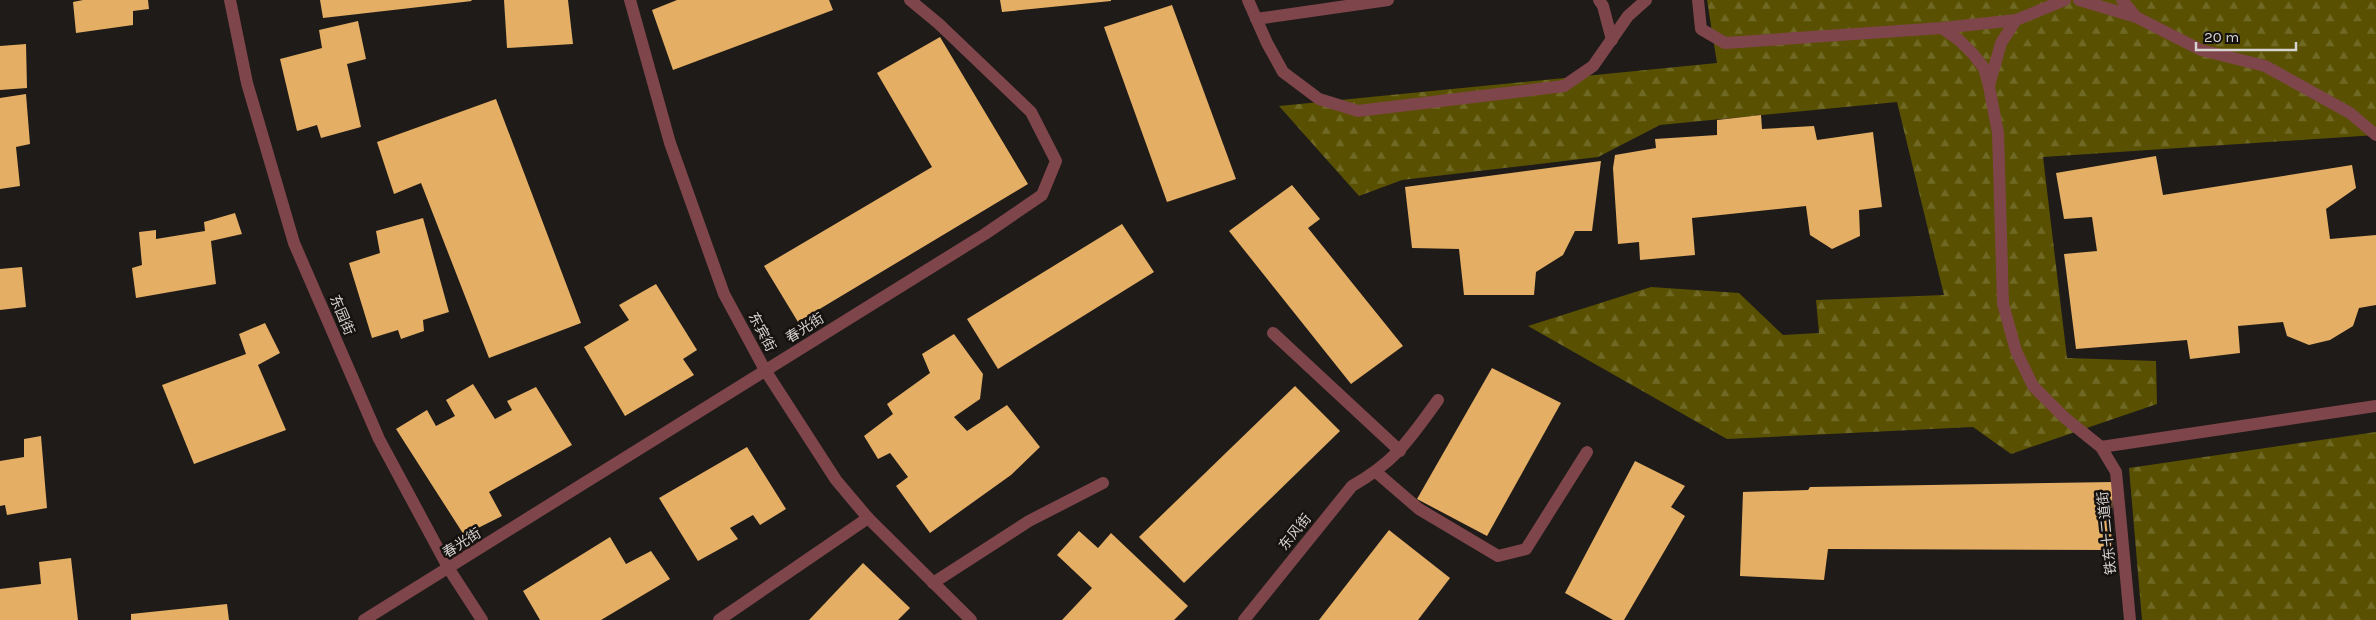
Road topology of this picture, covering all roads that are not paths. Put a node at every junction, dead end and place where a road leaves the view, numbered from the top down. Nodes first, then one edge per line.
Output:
1 (230, 0) edge
2 (630, 0) edge
3 (910, 0) edge
4 (1248, 0) edge
5 (1388, 0) edge
6 (1599, 0) edge
7 (1646, 0) edge
8 (1698, 0) edge
9 (2065, 0) edge
10 (2079, 0) edge
11 (2122, 0) edge
12 (2136, 17) junction
13 (1256, 19) junction
14 (2016, 20) junction
15 (1942, 28) junction
16 (1612, 40) junction
17 (1989, 86) junction
18 (2376, 135) edge
19 (1274, 333) dead end
20 (765, 370) junction
21 (1438, 400) dead end
22 (2376, 406) edge
23 (2101, 446) junction
24 (1400, 451) junction
25 (1588, 452) dead end
26 (1376, 472) junction
27 (1103, 483) dead end
28 (868, 518) junction
29 (449, 569) junction
30 (933, 583) junction
31 (364, 620) edge
32 (482, 620) edge
33 (719, 620) edge
34 (971, 620) edge
35 (1244, 620) edge
36 (2130, 620) edge

1 - 29 street, 东园街
2 - 20 street, 东宾街
3 - 20 street, 春光街
4 - 13 street
5 - 13 street
6 - 16 street
7 - 16 street
8 - 15 street
9 - 14 street
10 - 12 street
11 - 12 street
12 - 18 street
13 - 16 street
14 - 15 street
14 - 17 street
15 - 17 street
17 - 23 street
19 - 24 street
20 - 28 street, 东宾街
20 - 29 street, 春光街
21 - 24 street, 东风街
22 - 23 street
23 - 36 street, 铁东十二道街
24 - 26 street, 东风街
25 - 26 street
26 - 35 street, 东风街
27 - 30 street
28 - 30 street, 东宾街
28 - 33 street
29 - 31 street, 春光街
29 - 32 street, 东园街
30 - 34 street, 东宾街

